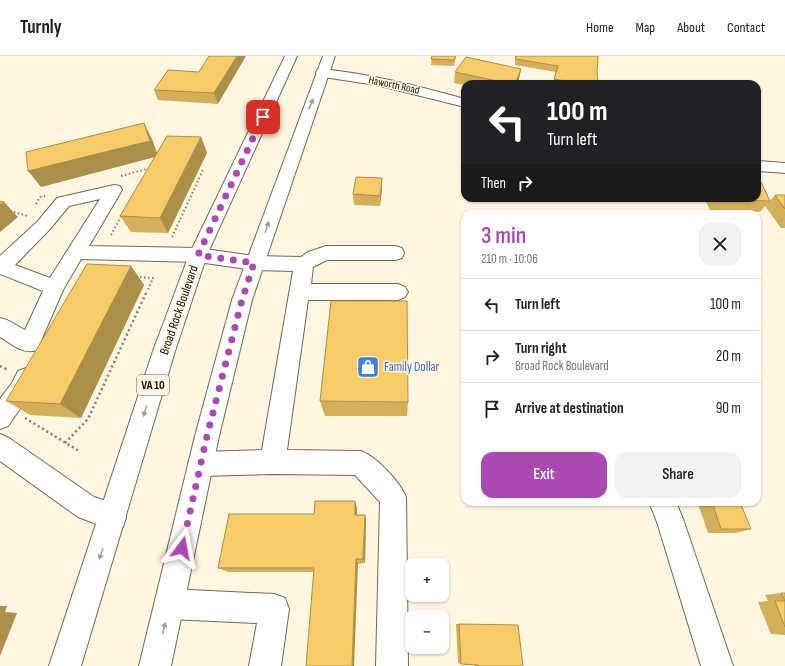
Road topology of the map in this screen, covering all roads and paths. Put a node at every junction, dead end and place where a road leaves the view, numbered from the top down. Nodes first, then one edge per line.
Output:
1 (291, 56) edge
2 (329, 56) edge
3 (322, 73) junction
4 (461, 102) edge
5 (761, 166) edge
6 (785, 168) edge
7 (203, 170) dead end
8 (7, 210) dead end
9 (28, 216) dead end
10 (76, 252) junction
11 (395, 253) dead end
12 (164, 254) junction
13 (198, 255) junction
14 (254, 263) junction
15 (304, 264) junction
16 (0, 267) edge
17 (130, 277) edge
18 (54, 288) junction
19 (300, 292) junction
20 (398, 292) dead end
21 (0, 326) edge
22 (29, 344) junction
23 (10, 416) edge
24 (65, 443) junction
25 (0, 446) edge
26 (79, 452) dead end
27 (273, 462) junction
28 (201, 464) junction
29 (664, 506) edge
30 (113, 517) junction
31 (169, 604) junction
32 (65, 666) edge
33 (155, 666) edge
34 (265, 666) edge
35 (392, 666) edge
36 (717, 666) edge

1 - 13 main road, Broad Rock Boulevard / VA 10
2 - 3 main road
3 - 4 main road, Haworth Road
14 -> 3 main road
5 - 6 main road
7 - 12 path
8 - 9 path
10 - 12 main road
10 - 16 main road
10 - 18 main road
11 - 15 main road
12 - 13 main road
13 - 14 main road
13 -> 30 main road, Broad Rock Boulevard / VA 10
14 - 15 main road
14 - 28 main road
15 - 19 main road
16 - 18 main road
17 - 24 path
18 - 22 main road
19 - 20 main road
19 - 27 main road
21 - 22 main road
22 - 23 main road
23 - 24 path
24 - 26 path
25 - 30 main road
27 - 28 main road
27 - 35 main road
28 - 31 main road
29 - 36 main road
30 -> 32 main road, Broad Rock Boulevard / VA 10
33 -> 31 main road
31 - 34 main road

